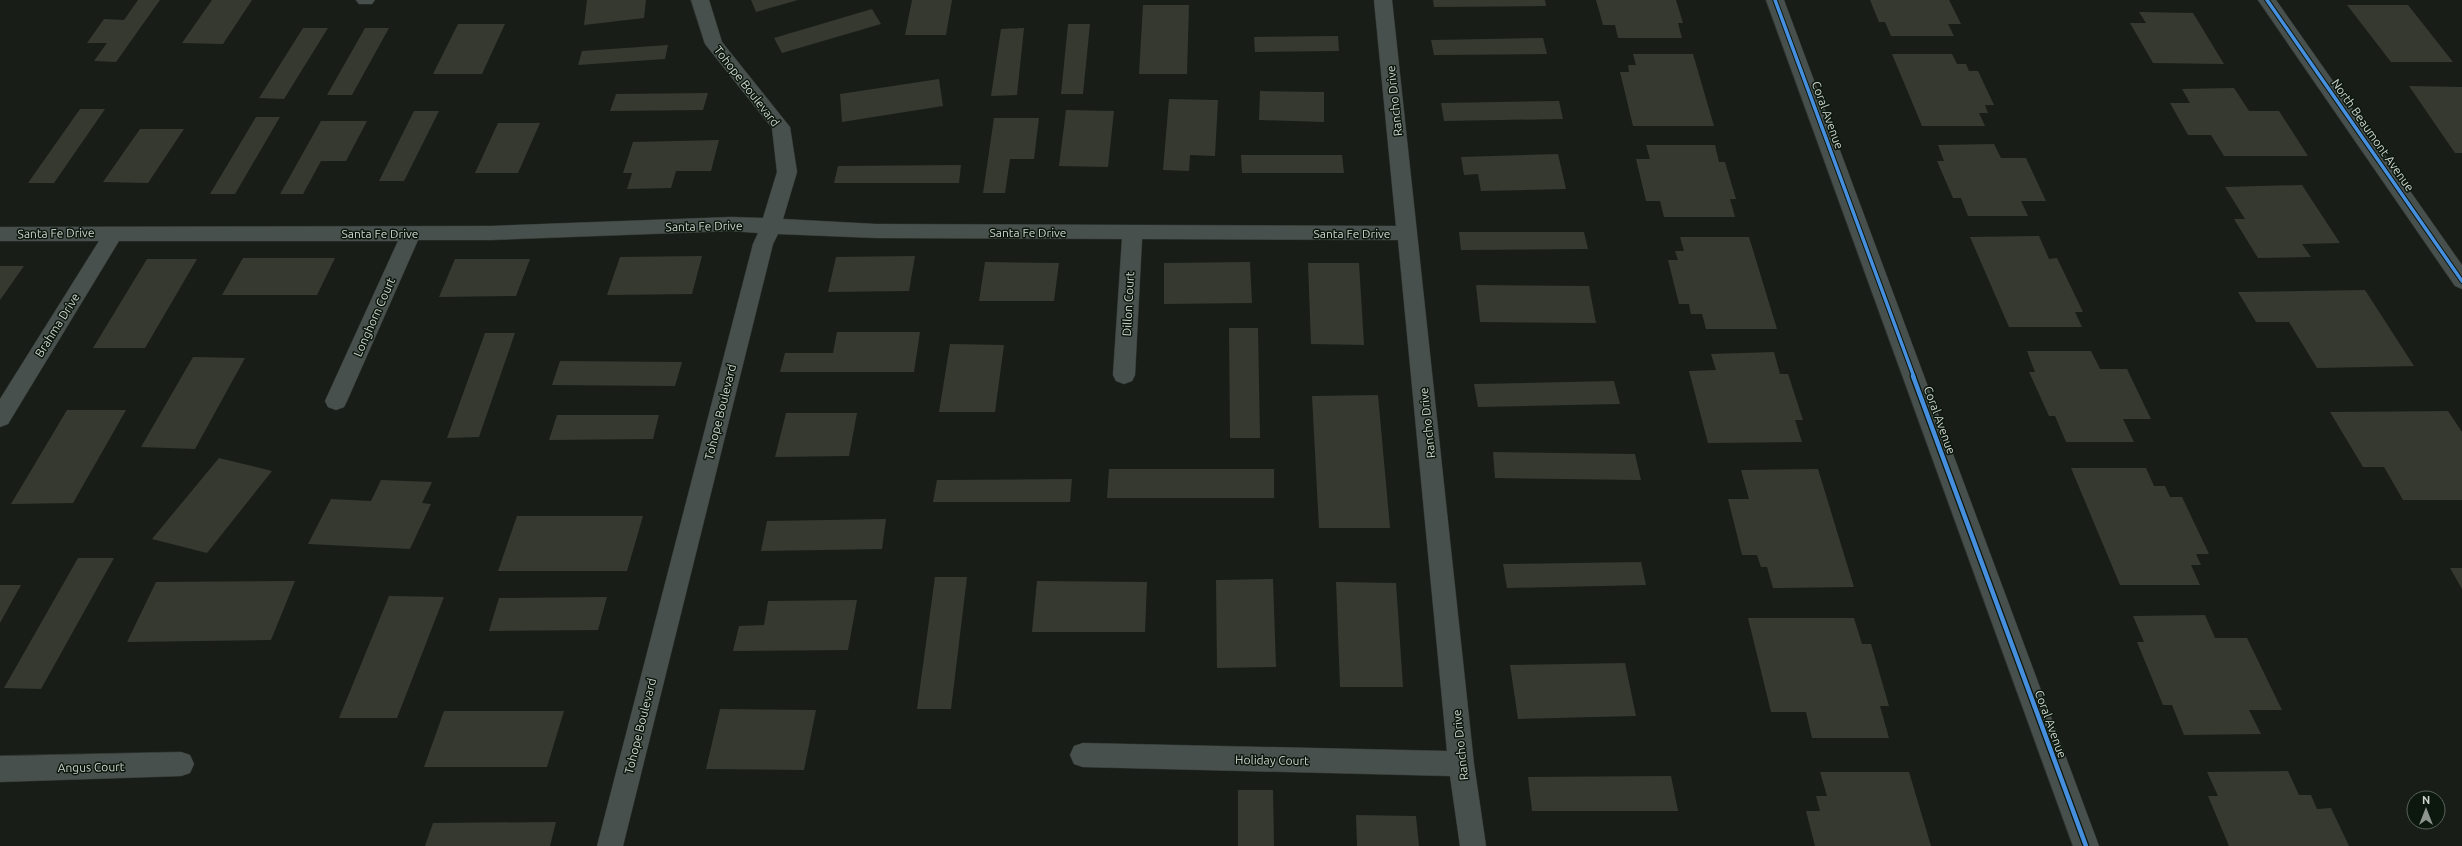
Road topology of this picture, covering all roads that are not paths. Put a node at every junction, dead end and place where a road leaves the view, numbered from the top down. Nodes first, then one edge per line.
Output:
1 (700, 0) edge
2 (1383, 0) edge
3 (1775, 0) edge
4 (2267, 0) edge
5 (771, 226) junction
6 (114, 233) junction
7 (410, 233) junction
8 (1132, 233) junction
9 (1408, 233) junction
10 (0, 234) edge
11 (2462, 281) edge
12 (1124, 375) dead end
13 (336, 401) dead end
14 (0, 418) edge
15 (1083, 755) dead end
16 (182, 764) dead end
17 (1461, 764) junction
18 (0, 769) edge
19 (610, 846) edge
20 (1473, 846) edge
21 (2086, 846) edge

1 - 5 street, Tohope Boulevard
2 - 9 street, Rancho Drive
3 - 21 street, Coral Avenue
4 - 11 street, North Beaumont Avenue
5 - 7 street, Santa Fe Drive
5 - 8 street, Santa Fe Drive
5 - 19 street, Tohope Boulevard
6 - 7 street, Santa Fe Drive
6 - 10 street, Santa Fe Drive
6 - 14 street, Brahma Drive
7 - 13 street, Longhorn Court
8 - 9 street, Santa Fe Drive
8 - 12 street, Dillon Court
9 - 17 street, Rancho Drive
15 - 17 street, Holiday Court
16 - 18 street, Angus Court
17 - 20 street, Rancho Drive

